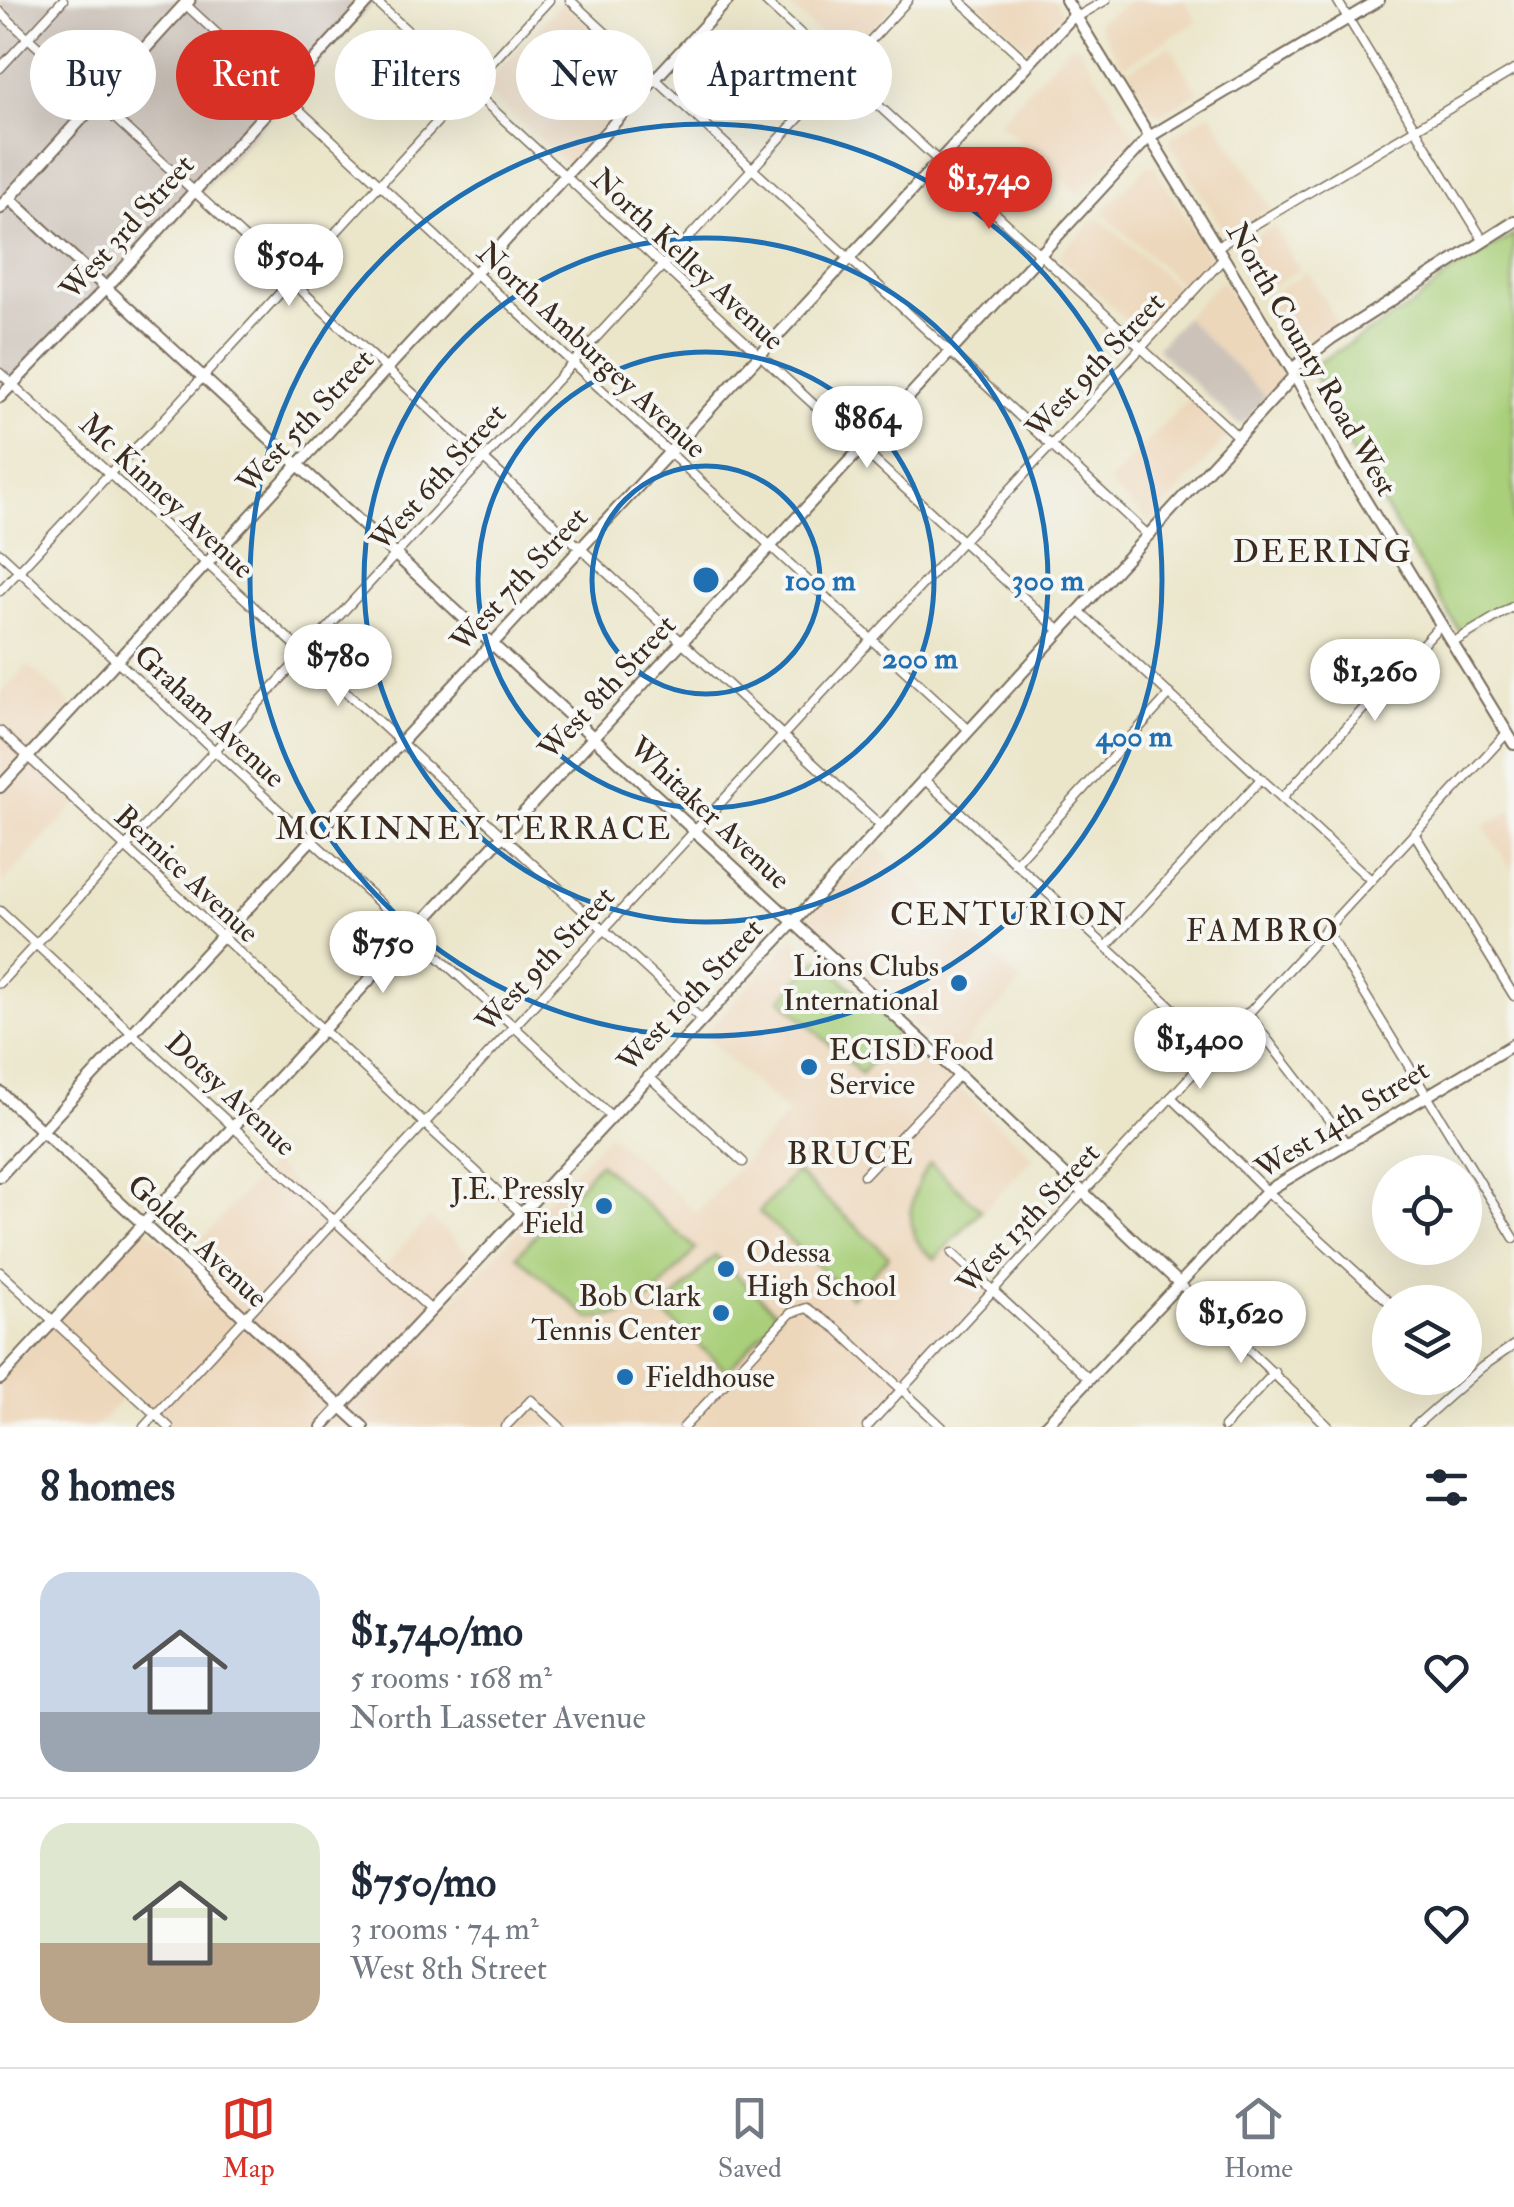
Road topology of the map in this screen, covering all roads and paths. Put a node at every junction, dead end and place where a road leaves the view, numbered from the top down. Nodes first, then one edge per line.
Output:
1 (62, 0) edge
2 (371, 0) edge
3 (548, 0) edge
4 (570, 0) edge
5 (728, 0) edge
6 (764, 0) edge
7 (908, 0) edge
8 (959, 0) edge
9 (1066, 0) edge
10 (1106, 0) edge
11 (1337, 0) edge
12 (1379, 0) edge
13 (187, 2) edge
14 (0, 12) edge
15 (1076, 16) junction
16 (1348, 18) junction
17 (216, 30) edge
18 (404, 30) edge
19 (796, 30) edge
20 (880, 30) edge
21 (156, 36) edge
22 (27, 38) junction
23 (30, 41) edge
24 (496, 57) edge
25 (315, 59) edge
26 (1029, 64) junction
27 (0, 68) edge
28 (1514, 70) edge
29 (655, 79) junction
30 (496, 113) edge
31 (892, 118) edge
32 (79, 120) edge
33 (115, 120) edge
34 (259, 120) edge
35 (310, 120) edge
36 (437, 120) edge
37 (797, 120) edge
38 (1415, 129) junction
39 (1150, 137) junction
40 (939, 161) junction
41 (752, 168) junction
42 (565, 176) junction
43 (379, 183) junction
44 (195, 191) junction
45 (4, 203) edge
46 (1514, 222) edge
47 (1484, 240) junction
48 (1220, 252) junction
49 (1041, 255) junction
50 (850, 258) junction
51 (662, 266) junction
52 (476, 273) junction
53 (289, 280) junction
54 (106, 288) junction
55 (1141, 347) junction
56 (950, 352) junction
57 (760, 356) junction
58 (573, 363) junction
59 (386, 370) junction
60 (1293, 372) junction
61 (0, 373) edge
62 (202, 378) junction
63 (12, 384) junction
64 (0, 397) edge
65 (1238, 437) junction
66 (1051, 446) junction
67 (861, 449) junction
68 (670, 452) junction
69 (484, 460) junction
70 (298, 466) junction
71 (110, 473) junction
72 (1149, 536) junction
73 (964, 542) junction
74 (772, 545) junction
75 (580, 549) junction
76 (0, 552) edge
77 (396, 556) junction
78 (207, 563) junction
79 (20, 570) junction
80 (0, 591) edge
81 (1514, 606) edge
82 (1078, 610) junction
83 (1441, 624) junction
84 (1060, 630) junction
85 (872, 639) junction
86 (683, 642) junction
87 (1452, 643) junction
88 (492, 646) junction
89 (305, 653) junction
90 (117, 660) junction
91 (1170, 694) junction
92 (968, 729) junction
93 (0, 732) edge
94 (782, 736) junction
95 (594, 739) junction
96 (1512, 740) edge
97 (402, 743) junction
98 (215, 750) junction
99 (28, 757) junction
100 (923, 778) junction
101 (1262, 779) junction
102 (0, 787) edge
103 (1282, 798) junction
104 (880, 825) junction
105 (1414, 833) junction
106 (695, 834) junction
107 (504, 837) junction
108 (312, 840) junction
109 (125, 848) junction
110 (1016, 864) junction
111 (1371, 880) junction
112 (0, 911) edge
113 (792, 923) junction
114 (604, 929) junction
115 (1325, 929) junction
116 (413, 934) junction
117 (222, 937) junction
118 (36, 944) junction
119 (1106, 947) junction
120 (0, 983) edge
121 (1514, 996) edge
122 (1247, 1013) junction
123 (700, 1019) junction
124 (514, 1027) junction
125 (324, 1031) junction
126 (132, 1034) junction
127 (1514, 1044) edge
128 (1215, 1047) junction
129 (959, 1075) junction
130 (648, 1076) junction
131 (0, 1092) edge
132 (1426, 1095) junction
133 (1171, 1097) junction
134 (611, 1116) junction
135 (424, 1124) junction
136 (234, 1128) junction
137 (42, 1131) junction
138 (1346, 1142) junction
139 (743, 1162) dead end
140 (864, 1175) dead end
141 (0, 1176) edge
142 (1267, 1191) junction
143 (1084, 1193) junction
144 (521, 1212) junction
145 (334, 1220) junction
146 (144, 1225) junction
147 (1514, 1238) edge
148 (952, 1253) dead end
149 (0, 1272) edge
150 (1178, 1282) junction
151 (1372, 1287) edge
152 (991, 1288) junction
153 (431, 1310) junction
154 (244, 1318) junction
155 (54, 1321) junction
156 (1514, 1345) edge
157 (1275, 1372) junction
158 (0, 1379) edge
159 (1089, 1379) junction
160 (901, 1389) junction
161 (341, 1407) junction
162 (155, 1415) junction
163 (144, 1427) edge
164 (168, 1427) edge
165 (322, 1427) edge
166 (363, 1427) edge
167 (505, 1427) edge
168 (560, 1427) edge
169 (684, 1427) edge
170 (867, 1427) edge
171 (942, 1427) edge
172 (1044, 1427) edge
173 (1224, 1427) edge
174 (1329, 1427) edge
175 (1414, 1427) edge

1 - 22 street
2 - 18 street, North Kelley Avenue
2 - 25 street, West 3rd Street
3 - 24 street
4 - 29 street
5 - 29 street, West 5th Street
6 - 19 street
7 - 20 street, West 6th Street
8 - 26 street
9 - 15 street, North County Road West
10 - 15 street, West 7th Street
11 - 16 street
12 - 16 street, West 8th Street
13 - 17 street, North Amburgey Avenue
13 - 21 main road
14 - 22 street
15 - 26 street, West 7th Street
15 - 39 street, North County Road West
16 - 38 street
16 - 39 street, West 8th Street
22 - 23 street
22 - 27 street
26 - 40 street, West 7th Street
28 - 38 street, West 9th Street
29 - 41 street
29 - 42 street, West 5th Street
30 - 42 street, North Kelley Avenue
31 - 40 street
32 - 45 main road
33 - 44 street
34 - 44 street, West 3rd Street
35 - 43 street, North Amburgey Avenue
36 - 43 street
37 - 41 street, West 6th Street
38 - 47 street
38 - 48 street, West 9th Street
39 - 48 street, North County Road West
39 - 49 street, West 8th Street
40 - 49 street
40 - 50 street, West 7th Street
41 - 50 street
41 - 51 street, West 6th Street
42 - 51 street, North Kelley Avenue
42 - 52 street, West 5th Street
43 - 52 street, North Amburgey Avenue
43 - 53 street
44 - 53 street
44 - 54 street, West 3rd Street
45 - 54 street, Whitaker Avenue
46 - 47 street, West 10th Street
47 - 60 street, West 10th Street
48 - 55 street, West 9th Street
48 - 60 street, North County Road West
49 - 55 street
49 - 56 street, West 8th Street
50 - 56 street
50 - 57 street, West 7th Street
51 - 57 street, North Kelley Avenue
51 - 58 street, West 6th Street
52 - 58 street, North Amburgey Avenue
52 - 59 street, West 5th Street
53 - 59 street
53 - 62 street
54 - 62 street, Whitaker Avenue
54 - 63 street, West 3rd Street
55 - 65 street
55 - 66 street, West 9th Street
56 - 66 street
56 - 67 street, West 8th Street
57 - 67 street, North Kelley Avenue
57 - 68 street, West 7th Street
58 - 68 street, North Amburgey Avenue
58 - 69 street, West 6th Street
59 - 69 street
59 - 70 street, West 5th Street
60 - 65 street, West 10th Street
60 - 83 street, North County Road West
61 - 63 street, Mc Kinney Avenue
62 - 70 street, Whitaker Avenue
62 - 71 street
63 - 64 street, West 3rd Street
63 - 71 street, Mc Kinney Avenue
65 - 72 street, West 10th Street
66 - 72 street
66 - 73 street, West 9th Street
67 - 73 street, North Kelley Avenue
67 - 74 street, West 8th Street
68 - 74 street, North Amburgey Avenue
68 - 75 street, West 7th Street
69 - 75 street
69 - 77 street, West 6th Street
70 - 77 street, Whitaker Avenue
70 - 78 street, West 5th Street
71 - 78 street, Mc Kinney Avenue
71 - 79 street
72 - 82 street, West 10th Street
73 - 84 street, North Kelley Avenue
73 - 85 street, West 9th Street
74 - 85 street, North Amburgey Avenue
74 - 86 street, West 8th Street
75 - 86 street
75 - 88 street, West 7th Street
76 - 79 street, Graham Avenue
77 - 88 street, Whitaker Avenue
77 - 89 street, West 6th Street
78 - 89 street, Mc Kinney Avenue
78 - 90 street, West 5th Street
79 - 80 street
79 - 90 street, Graham Avenue
81 - 87 street
82 - 84 street, West 10th Street
82 - 91 street
83 - 87 street, North County Road West
83 - 103 street
84 - 92 street, West 10th Street
85 - 92 street, North Amburgey Avenue
85 - 94 street, West 9th Street
86 - 94 street
86 - 95 street, West 8th Street
87 - 96 street, North County Road West
88 - 95 street, Whitaker Avenue
88 - 97 street, West 7th Street
89 - 97 street, Mc Kinney Avenue
89 - 98 street, West 6th Street
90 - 98 street, Graham Avenue
90 - 99 street, West 5th Street
91 - 101 street
91 - 110 street
92 - 100 street, West 10th Street
93 - 99 street, Bernice Avenue
94 - 104 street
94 - 106 street, West 9th Street
95 - 106 street, Whitaker Avenue
95 - 107 street, West 8th Street
96 - 105 street, West 13th Street
97 - 107 street, Mc Kinney Avenue
97 - 108 street, West 7th Street
98 - 108 street, Graham Avenue
98 - 109 street, West 6th Street
99 - 102 street, West 5th Street
99 - 109 street, Bernice Avenue
100 - 104 street, West 10th Street
100 - 110 street
101 - 103 street
101 - 119 street
103 - 111 street
104 - 113 street, West 10th Street
105 - 111 street, West 13th Street
105 - 121 street
106 - 113 street, Whitaker Avenue
106 - 114 street, West 9th Street
107 - 114 street, Mc Kinney Avenue
107 - 116 street, West 8th Street
108 - 116 street, Graham Avenue
108 - 117 street, West 7th Street
109 - 117 street, Bernice Avenue
109 - 118 street, West 6th Street
110 - 119 street
111 - 115 street, West 13th Street
112 - 118 street, Dotsy Avenue
113 - 123 street, West 10th Street
113 - 129 street, Whitaker Avenue
114 - 123 street, Mc Kinney Avenue
114 - 124 street, West 9th Street
115 - 122 street, West 13th Street
115 - 132 street
116 - 124 street, Graham Avenue
116 - 125 street, West 8th Street
117 - 125 street, Bernice Avenue
117 - 126 street, West 7th Street
118 - 120 street, West 6th Street
118 - 126 street, Dotsy Avenue
119 - 128 street
122 - 128 street, West 13th Street
122 - 138 street
123 - 130 street, West 10th Street
124 - 134 street, Graham Avenue
124 - 135 street, West 9th Street
125 - 135 street, Bernice Avenue
125 - 136 street, West 8th Street
126 - 136 street, Dotsy Avenue
126 - 137 street, West 7th Street
127 - 132 street, West 14th Street
128 - 133 street, West 13th Street
129 - 140 street
129 - 143 street, Whitaker Avenue
130 - 134 street, West 10th Street
130 - 139 street
131 - 137 street, Golder Avenue
132 - 138 street, West 14th Street
132 - 147 street
133 - 142 street
133 - 143 street, West 13th Street
134 - 144 street, West 10th Street
135 - 144 street, Bernice Avenue
135 - 145 street, West 9th Street
136 - 145 street, Dotsy Avenue
136 - 146 street, West 8th Street
137 - 141 street, West 7th Street
137 - 146 street, Golder Avenue
138 - 142 street, West 14th Street
142 - 150 street, West 14th Street
142 - 151 street
143 - 150 street, Whitaker Avenue
143 - 152 street, West 13th Street
144 - 153 street, West 10th Street
145 - 153 street, Dotsy Avenue
145 - 154 street, West 9th Street
146 - 154 street, Golder Avenue
146 - 155 street, West 8th Street
148 - 152 street
149 - 155 street
150 - 157 street, Whitaker Avenue
150 - 159 street, West 14th Street
152 - 159 street
152 - 160 street, West 13th Street
153 - 161 street, West 10th Street
154 - 161 street, Golder Avenue
154 - 162 street, West 9th Street
155 - 158 street, West 8th Street
155 - 162 street
156 - 175 street
157 - 173 street
157 - 174 street, Whitaker Avenue
159 - 172 street, West 14th Street
160 - 169 street
160 - 170 street, West 13th Street
160 - 171 street
161 - 165 street, West 10th Street
161 - 166 street, Golder Avenue
162 - 163 street, West 9th Street
162 - 164 street
167 - 168 street

